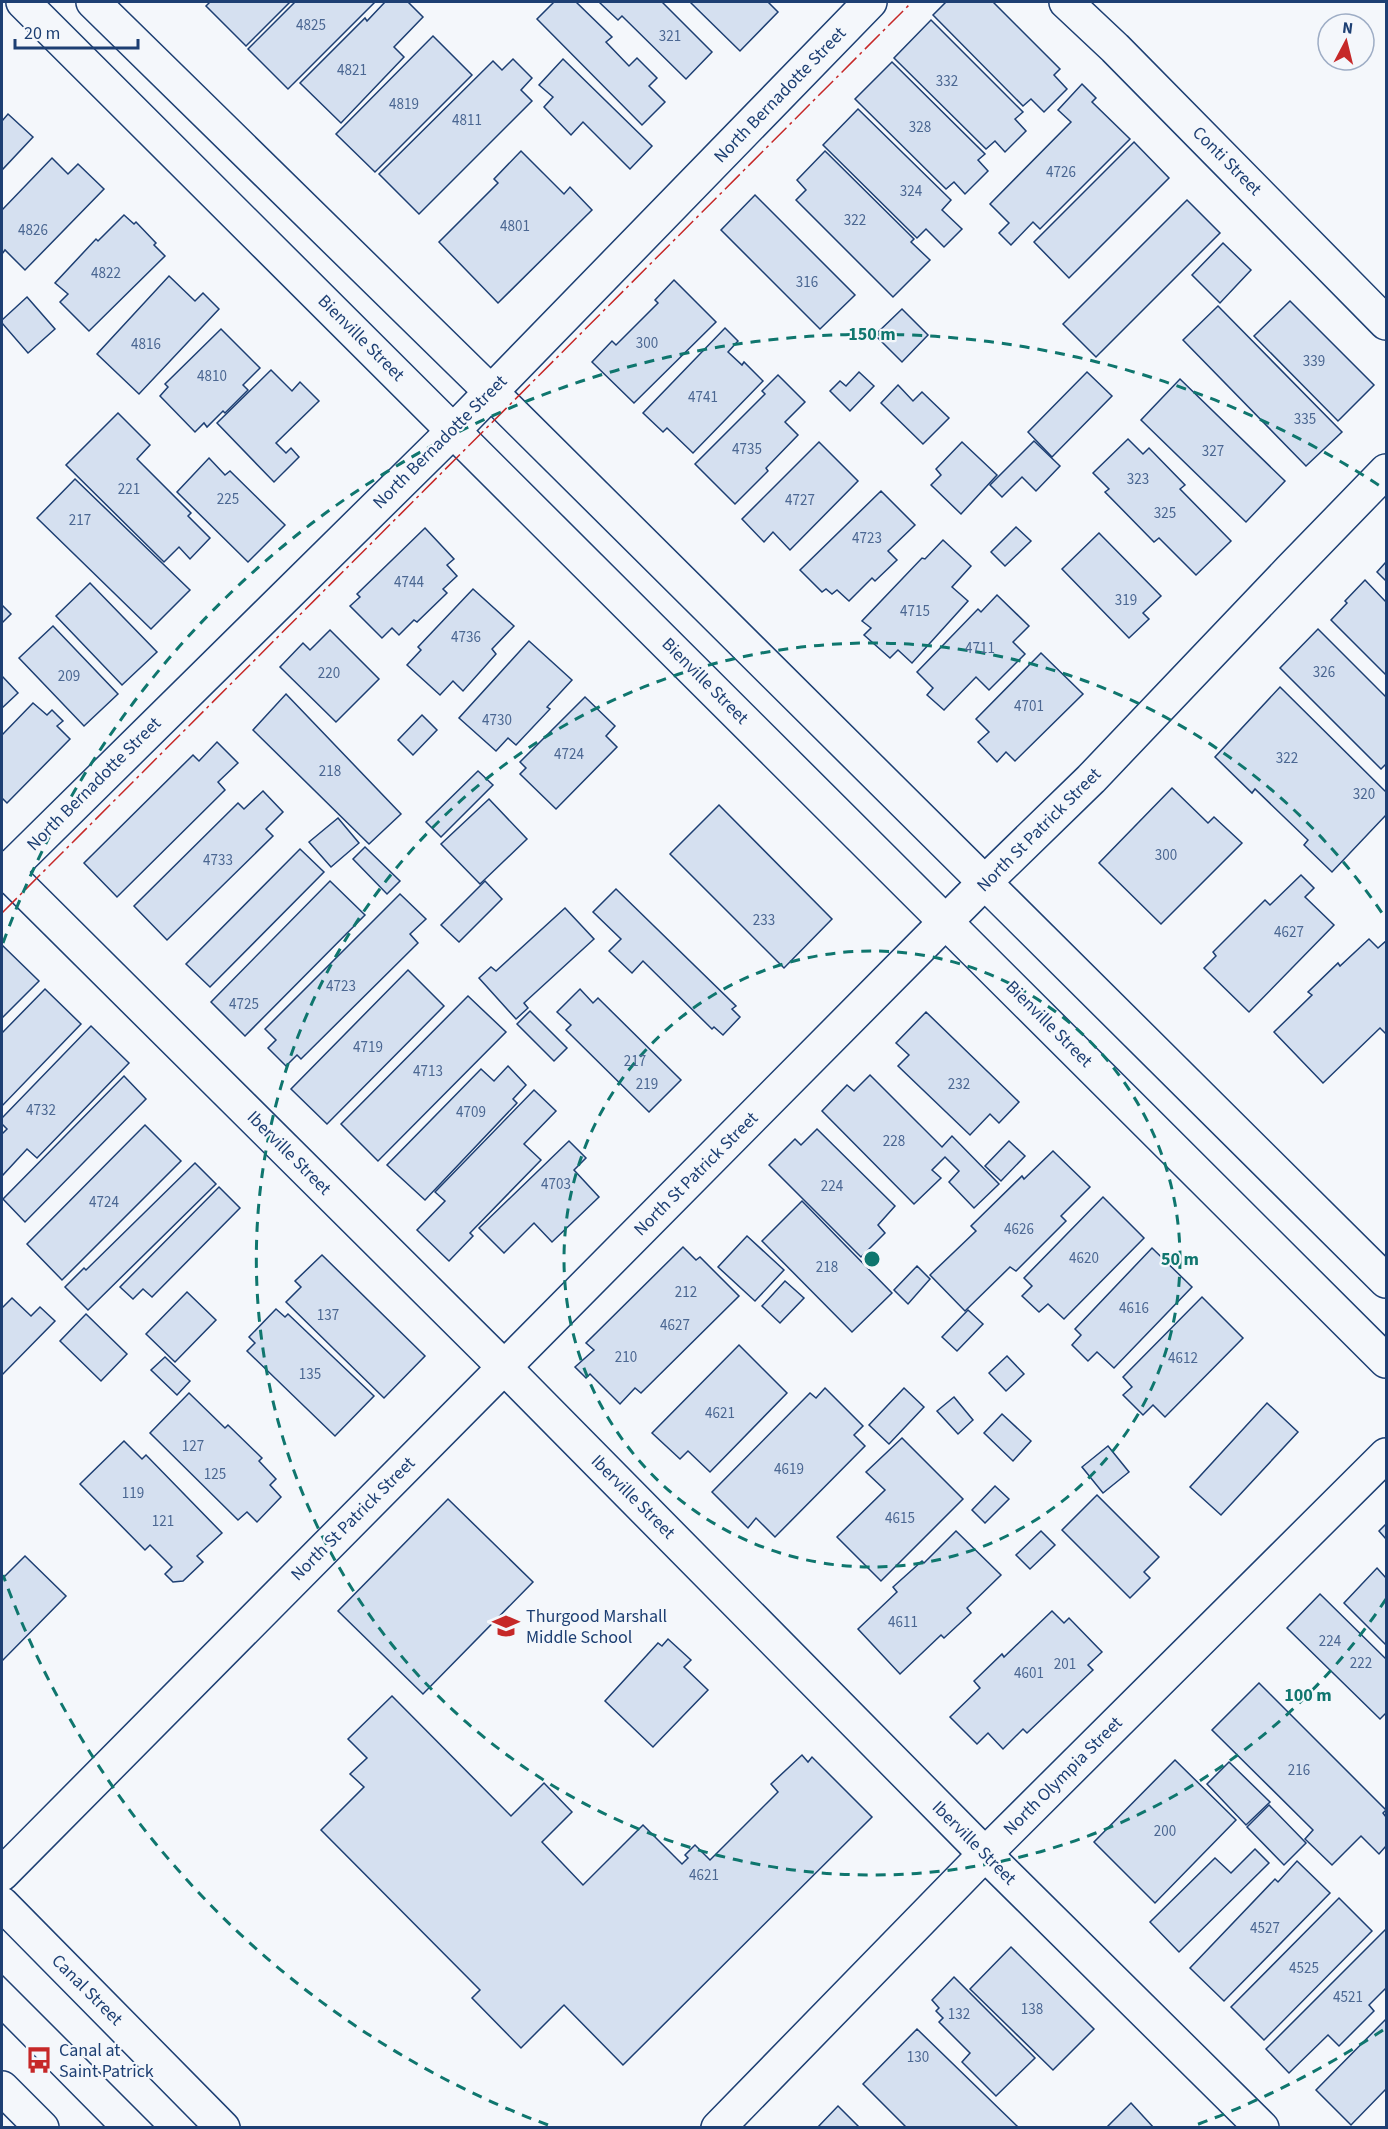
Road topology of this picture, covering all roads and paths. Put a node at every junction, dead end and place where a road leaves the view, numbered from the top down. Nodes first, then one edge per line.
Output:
1 (23, 2) edge
2 (93, 2) edge
3 (870, 2) edge
4 (1066, 2) edge
5 (1386, 323) edge
6 (491, 392) junction
7 (453, 430) junction
8 (1386, 471) edge
9 (3, 872) edge
10 (985, 882) junction
11 (946, 921) junction
12 (1386, 1281) edge
13 (1386, 1361) edge
14 (504, 1367) junction
15 (1386, 1455) edge
16 (985, 1854) junction
17 (2, 1874) edge
18 (2, 1905) edge
19 (2, 2088) edge
20 (42, 2127) edge
21 (223, 2127) edge
22 (718, 2127) edge
23 (1262, 2127) edge

1 - 7 street, Bienville Street
2 - 6 street
3 - 6 street, North Bernadotte Street
4 - 5 street, Conti Street
6 - 7 street, North Bernadotte Street
6 - 10 street
7 - 9 street, North Bernadotte Street
7 - 11 street, Bienville Street
8 - 10 street, North St Patrick Street
9 - 14 street, Iberville Street
10 - 11 street, North St Patrick Street
10 - 12 street
11 - 13 street, Bienville Street
11 - 14 street, North St Patrick Street
14 - 16 street, Iberville Street
14 - 17 street, North St Patrick Street
15 - 16 street, North Olympia Street
16 - 22 street, North Olympia Street
16 - 23 street, Iberville Street
18 - 21 street, Canal Street
19 - 20 street

